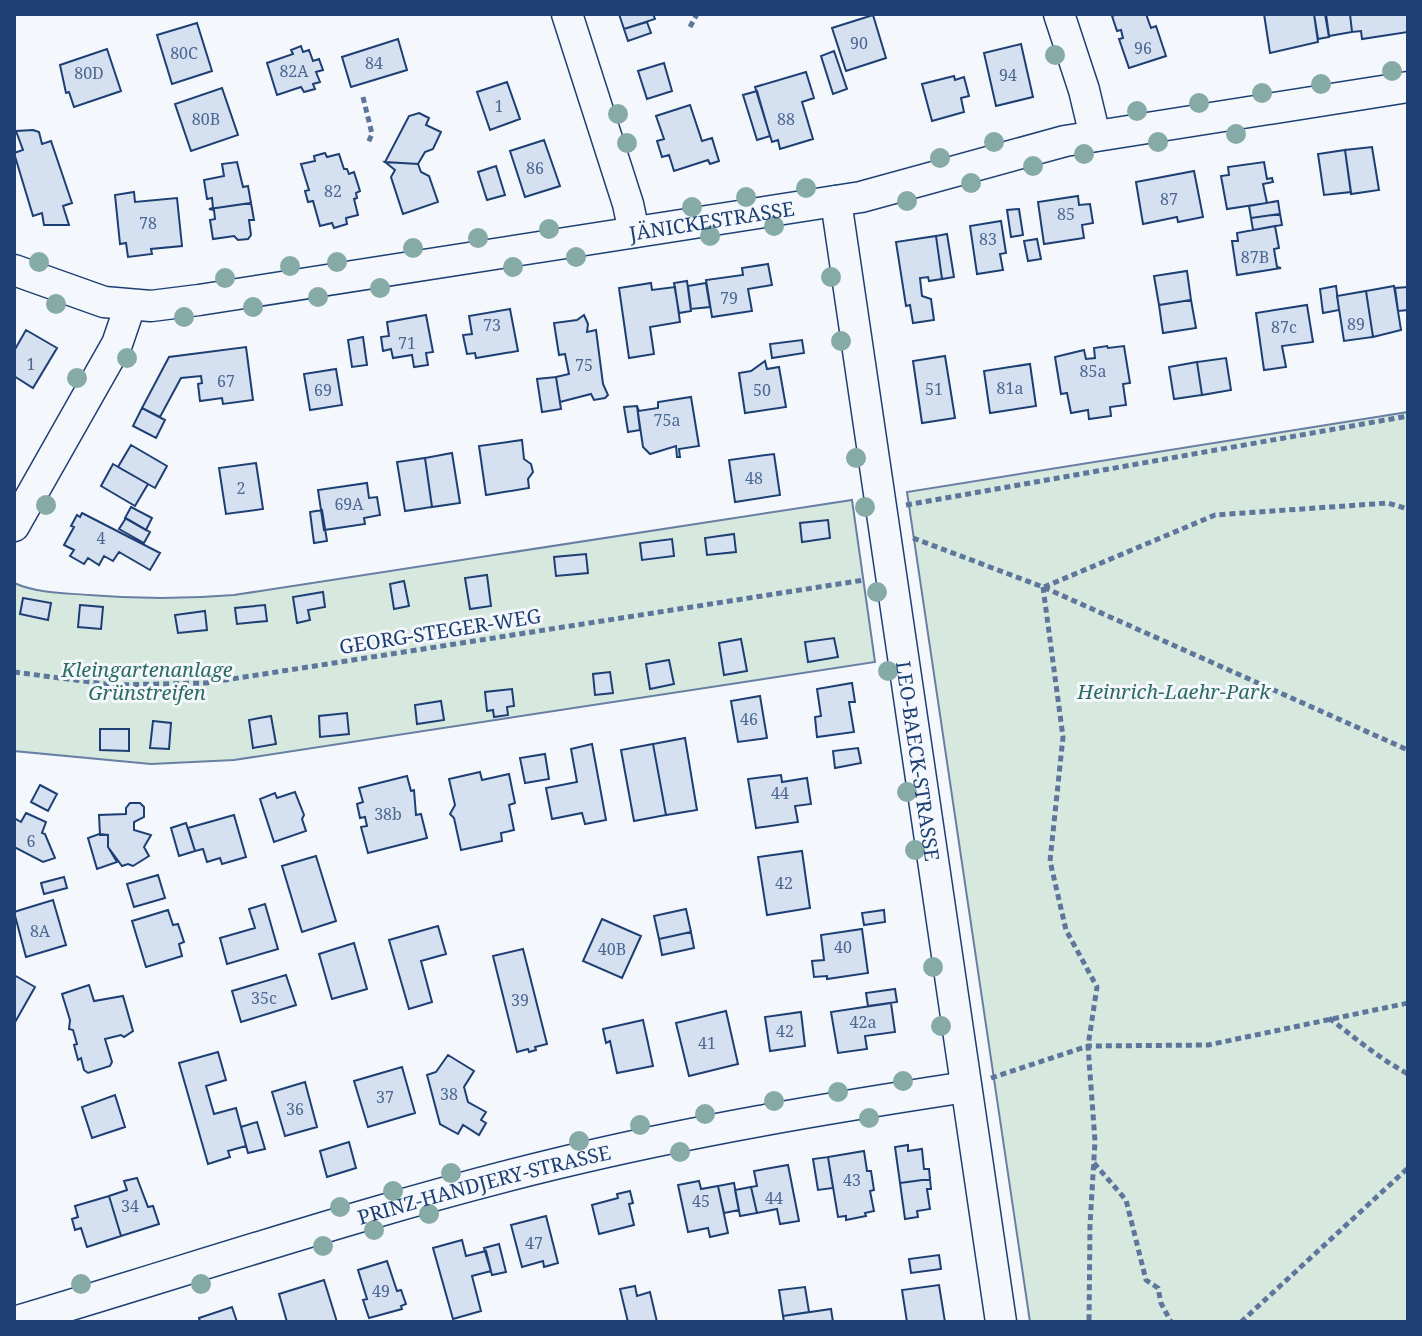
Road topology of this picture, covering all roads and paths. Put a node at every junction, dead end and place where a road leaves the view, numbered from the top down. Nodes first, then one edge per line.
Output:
1 (567, 14) edge
2 (697, 14) edge
3 (1059, 14) edge
4 (690, 27) dead end
5 (1408, 87) edge
6 (363, 97) dead end
7 (1095, 136) junction
8 (368, 143) dead end
9 (836, 201) junction
10 (634, 232) junction
11 (14, 270) edge
12 (130, 306) junction
13 (1408, 416) edge
14 (1408, 509) edge
15 (882, 510) junction
16 (14, 526) edge
17 (907, 536) dead end
18 (869, 580) dead end
19 (1043, 587) junction
20 (14, 672) edge
21 (1408, 750) edge
22 (1408, 1003) edge
23 (1329, 1018) junction
24 (1088, 1046) junction
25 (1408, 1074) edge
26 (976, 1084) junction
27 (1094, 1162) junction
28 (1408, 1168) edge
29 (14, 1322) edge
30 (1001, 1322) edge
31 (1089, 1322) edge
32 (1171, 1322) edge
33 (1241, 1322) edge

1 - 10 street
2 - 4 path
3 - 7 street
5 - 7 street, JÄNICKESTRASSE
6 - 8 path
7 - 9 street, JÄNICKESTRASSE
9 - 10 street, JÄNICKESTRASSE
9 - 15 street, LEO-BAECK-STRASSE
10 - 12 street, JÄNICKESTRASSE
11 - 12 street, JÄNICKESTRASSE
12 - 16 street
13 - 15 path
14 - 19 path
15 - 26 street, LEO-BAECK-STRASSE
17 - 19 path
18 - 20 path, GEORG-STEGER-WEG
19 - 21 path
19 - 24 path
22 - 23 path
23 - 24 path
23 - 25 path
24 - 26 path
24 - 27 path
26 - 29 street, PRINZ-HANDJERY-STRASSE
26 - 30 street, LEO-BAECK-STRASSE
27 - 31 path
27 - 32 path
28 - 33 path

